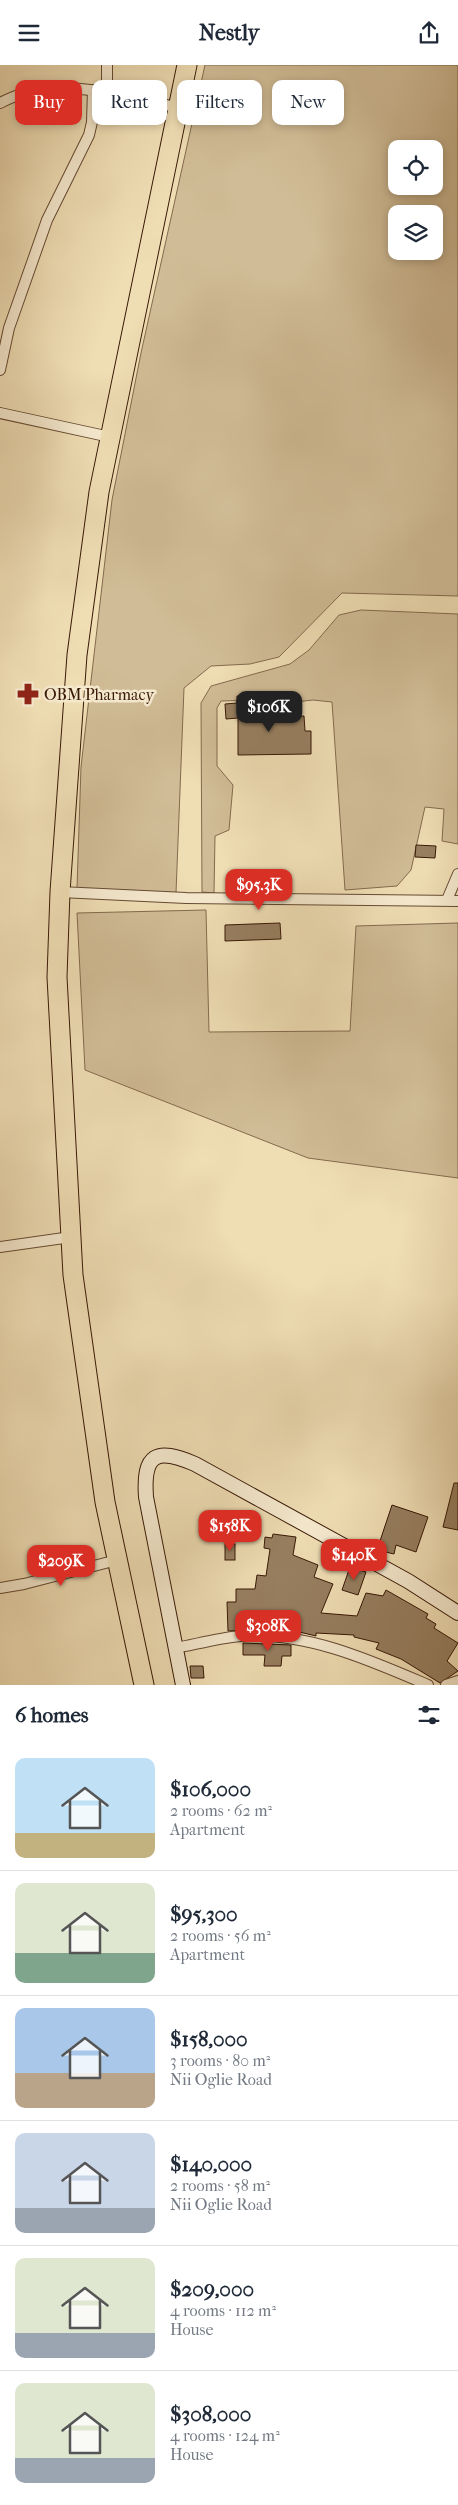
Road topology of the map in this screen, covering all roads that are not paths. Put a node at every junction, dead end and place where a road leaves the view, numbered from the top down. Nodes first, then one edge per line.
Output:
1 (107, 65) edge
2 (187, 65) edge
3 (106, 80) edge
4 (184, 80) edge
5 (92, 91) edge
6 (0, 103) edge
7 (177, 118) edge
8 (92, 122) edge
9 (0, 370) edge
10 (0, 413) edge
11 (110, 437) junction
12 (458, 874) edge
13 (60, 891) junction
14 (447, 900) junction
15 (458, 901) edge
16 (71, 1237) junction
17 (0, 1247) edge
18 (117, 1560) junction
19 (0, 1588) edge
20 (458, 1613) edge
21 (176, 1648) junction
22 (458, 1681) edge
23 (144, 1685) edge
24 (183, 1685) edge
25 (428, 1685) edge
26 (446, 1685) edge

1 - 3 street
2 - 4 highway
5 - 6 street
7 - 11 highway
8 - 9 street
10 - 11 street
11 - 13 highway
12 - 14 street
13 - 14 street
13 - 16 highway
14 - 15 street
16 - 17 street
16 - 18 highway
18 - 19 street
18 - 23 highway
20 - 21 street
21 - 24 street
21 - 25 street
22 - 26 street

